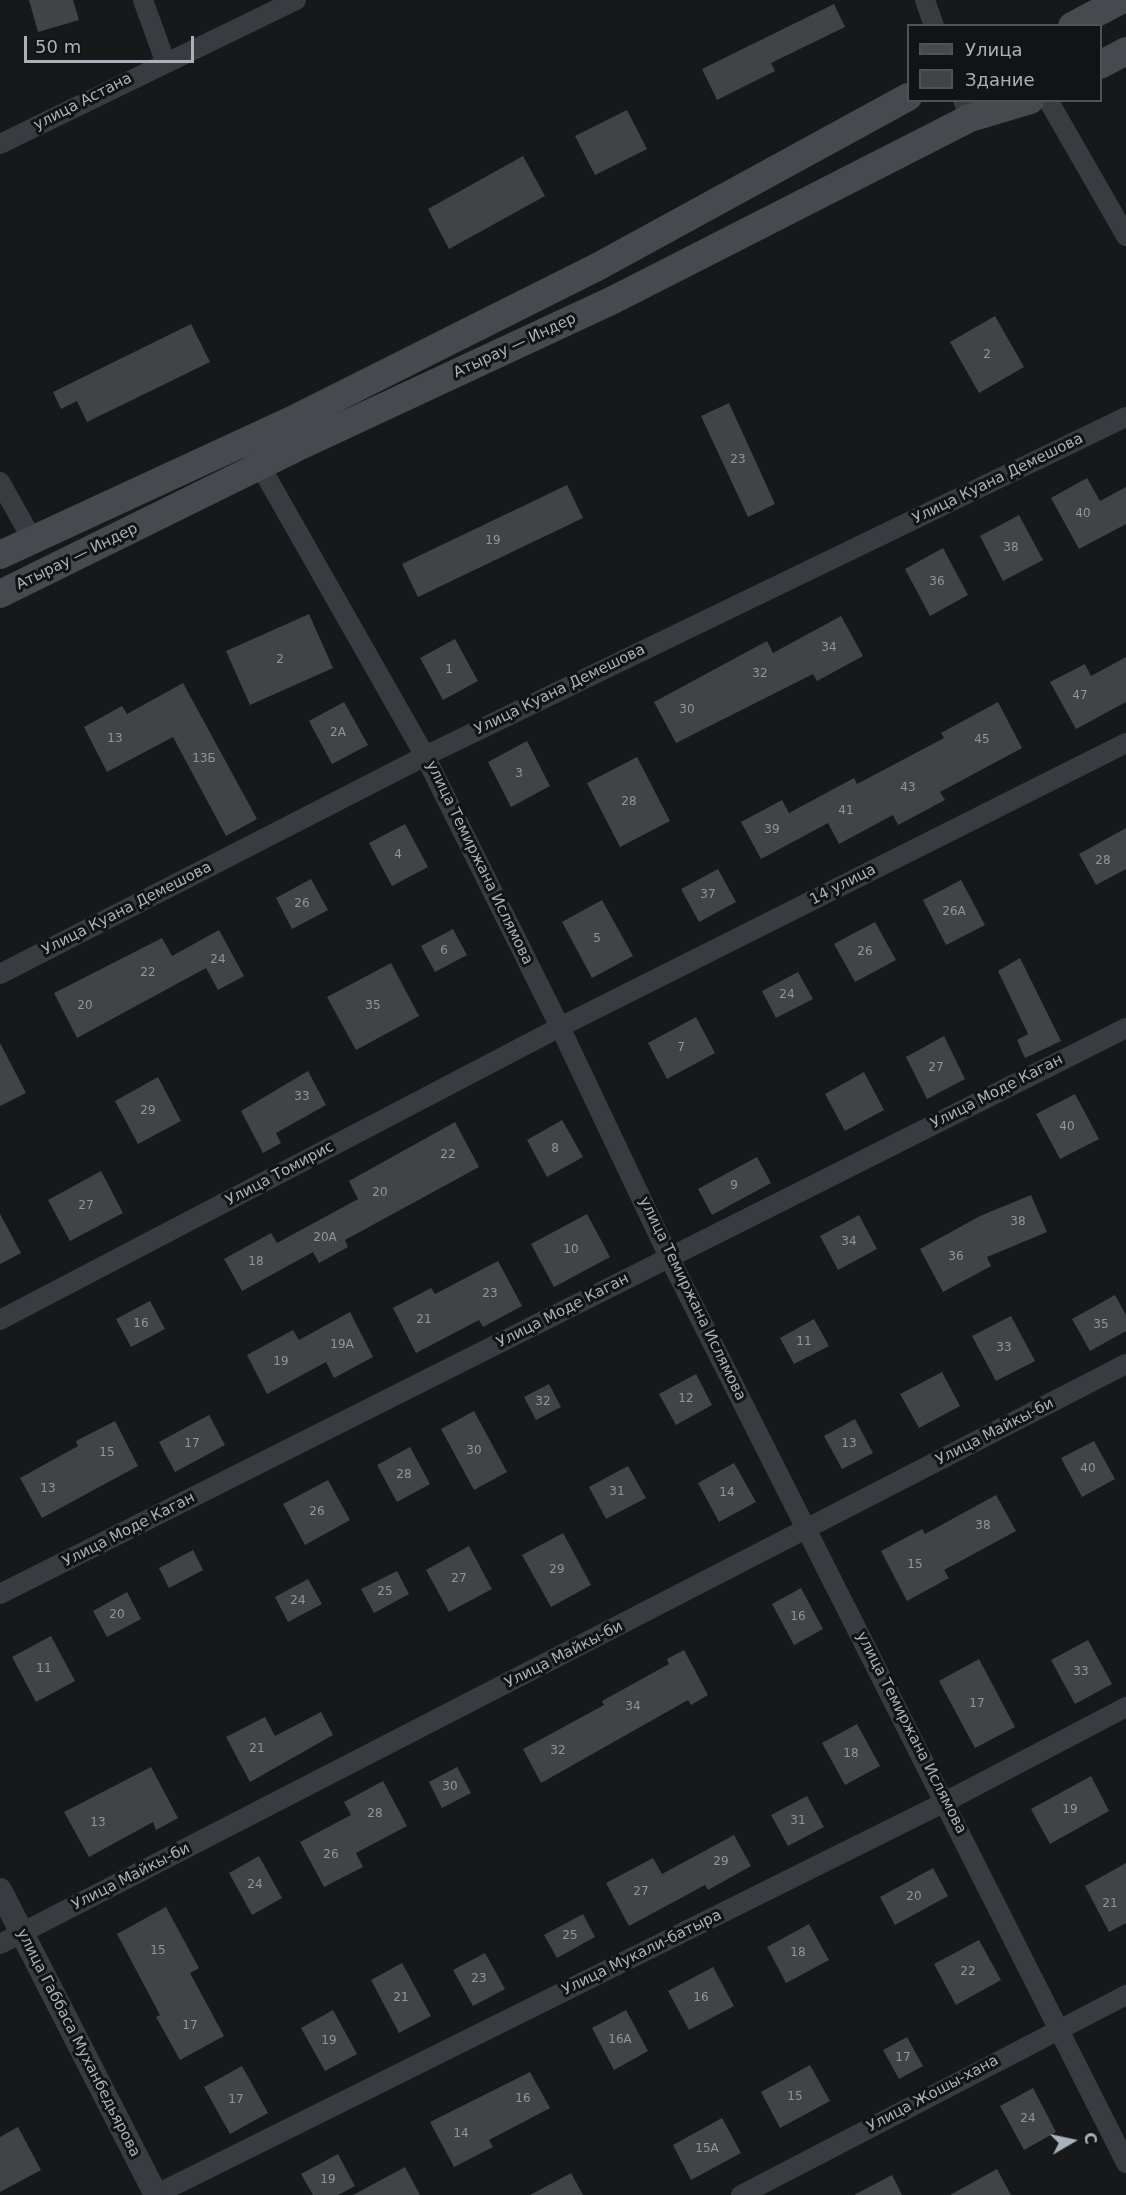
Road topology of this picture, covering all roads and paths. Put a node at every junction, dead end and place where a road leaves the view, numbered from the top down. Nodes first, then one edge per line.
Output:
1 (143, 0) edge
2 (296, 0) edge
3 (925, 0) edge
4 (1121, 0) edge
5 (933, 24) edge
6 (1076, 24) edge
7 (1126, 51) edge
8 (165, 61) junction
9 (1102, 64) edge
10 (907, 98) edge
11 (1016, 102) edge
12 (1049, 102) edge
13 (966, 109) edge
14 (0, 144) edge
15 (1126, 236) edge
16 (1126, 417) edge
17 (247, 442) junction
18 (261, 466) junction
19 (0, 482) edge
20 (32, 539) junction
21 (0, 555) edge
22 (0, 594) edge
23 (1126, 743) edge
24 (426, 756) junction
25 (0, 974) edge
26 (560, 1027) junction
27 (1126, 1028) edge
28 (669, 1257) junction
29 (0, 1320) edge
30 (1126, 1364) edge
31 (808, 1530) junction
32 (0, 1594) edge
33 (1126, 1707) edge
34 (945, 1802) junction
35 (0, 1890) edge
36 (22, 1933) junction
37 (0, 1944) edge
38 (1126, 1995) edge
39 (1058, 2028) junction
40 (1126, 2163) edge
41 (156, 2195) edge
42 (741, 2195) edge

1 - 8 street
2 - 8 street, улица Астана
3 - 5 street
4 - 6 main road
7 - 9 main road
8 - 14 street, улица Астана
10 - 17 main road
11 - 13 main road, Атырау — Индер
12 - 15 street
13 - 18 main road, Атырау — Индер
16 - 24 street, Улица Куана Демешова
17 - 18 street, улица Темиржана Ислямова
17 - 20 main road
18 - 22 main road, Атырау — Индер
18 - 24 street, улица Темиржана Ислямова
19 - 20 street
20 - 21 main road
23 - 26 street, 14 улица
24 - 25 street, Улица Куана Демешова
24 - 26 street, улица Темиржана Ислямова
26 - 28 street, улица Темиржана Ислямова
26 - 29 street, Улица Томирис
27 - 28 street, Улица Моде Каган
28 - 31 street, улица Темиржана Ислямова
28 - 32 street, Улица Моде Каган
30 - 31 street, Улица Майкы-би
31 - 34 street, улица Темиржана Ислямова
31 - 36 street, Улица Майкы-би
33 - 34 street, Улица Мукали-батыра
34 - 39 street, улица Темиржана Ислямова
34 - 41 street, Улица Мукали-батыра
35 - 36 street, улица Габбаса Муханбедьярова
36 - 37 street, Улица Майкы-би
36 - 41 street, улица Габбаса Муханбедьярова
38 - 39 street, Улица Жошы-хана
39 - 40 street, улица Темиржана Ислямова
39 - 42 street, Улица Жошы-хана

